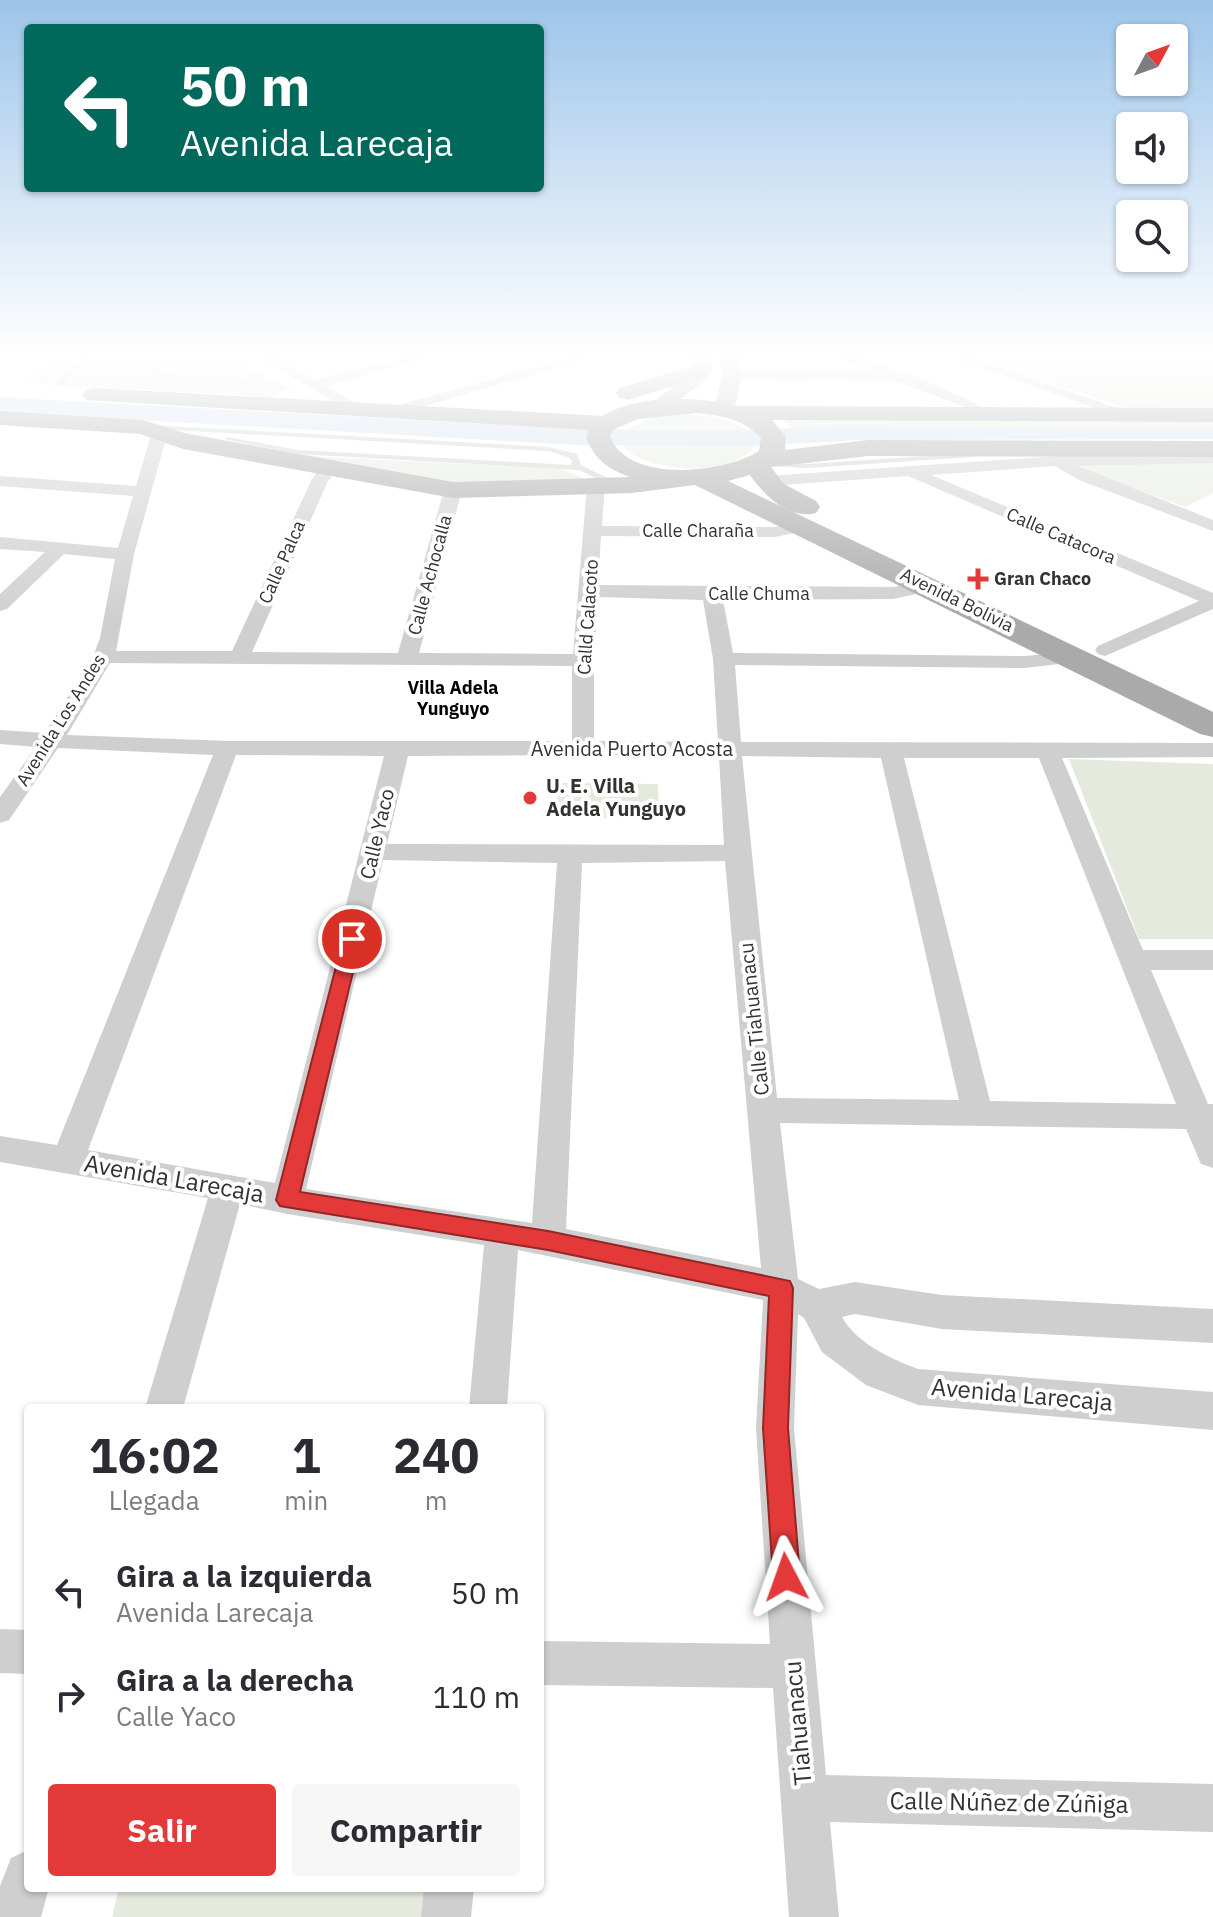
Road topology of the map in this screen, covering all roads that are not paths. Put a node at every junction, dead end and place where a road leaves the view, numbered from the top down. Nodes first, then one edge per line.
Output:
1 (153, 442) edge
2 (211, 442) edge
3 (236, 442) edge
4 (286, 442) edge
5 (611, 442) edge
6 (775, 442) edge
7 (1213, 449) edge
8 (1069, 455) junction
9 (1213, 458) edge
10 (764, 465) junction
11 (329, 469) junction
12 (909, 471) junction
13 (694, 477) junction
14 (598, 480) junction
15 (0, 481) edge
16 (453, 490) junction
17 (143, 492) junction
18 (1203, 505) dead end
19 (1184, 515) junction
20 (802, 526) junction
21 (1213, 526) edge
22 (594, 531) junction
23 (0, 543) edge
24 (60, 548) junction
25 (125, 554) junction
26 (927, 586) junction
27 (589, 591) junction
28 (712, 594) junction
29 (1213, 601) edge
30 (0, 605) edge
31 (1105, 650) junction
32 (1065, 653) junction
33 (103, 657) junction
34 (239, 658) junction
35 (407, 659) junction
36 (724, 659) junction
37 (583, 660) junction
38 (1213, 701) edge
39 (1213, 726) edge
40 (0, 737) edge
41 (51, 742) junction
42 (227, 748) junction
43 (398, 748) junction
44 (583, 749) junction
45 (729, 749) junction
46 (1213, 750) edge
47 (891, 751) junction
48 (1048, 753) junction
49 (0, 815) edge
50 (373, 852) junction
51 (737, 853) junction
52 (570, 855) junction
53 (1135, 960) junction
54 (1213, 960) edge
55 (763, 1110) junction
56 (977, 1112) junction
57 (1205, 1117) edge
58 (0, 1149) edge
59 (1213, 1155) edge
60 (68, 1159) junction
61 (228, 1187) junction
62 (287, 1200) junction
63 (502, 1235) junction
64 (548, 1240) junction
65 (799, 1297) junction
66 (1213, 1326) edge
67 (165, 1404) edge
68 (488, 1404) edge
69 (1213, 1411) edge
70 (0, 1651) edge
71 (24, 1652) edge
72 (544, 1663) edge
73 (793, 1666) junction
74 (804, 1798) junction
75 (1213, 1808) edge
76 (24, 1889) edge
77 (449, 1892) edge
78 (16, 1917) edge
79 (446, 1917) edge
80 (814, 1917) edge

1 - 17 street, Avenida Los Andes
2 - 11 main road
3 - 14 lane
4 - 14 lane
5 - 13 main road
6 - 10 main road
7 - 8 main road
8 - 9 street
8 - 10 main road
8 - 12 street
8 - 19 street
10 - 12 street
10 - 13 main road
10 - 31 main road, Avenida Bolivia
11 - 16 main road
11 - 34 street, Calle Palca
12 - 29 street, Calle Catacora
13 - 14 main road
13 - 20 main road, Avenida Bolivia
14 - 16 main road
14 - 22 street, Calld Calacoto
15 - 17 street
16 - 35 street, Calle Achocalla
17 - 25 street, Avenida Los Andes
18 - 19 street
19 - 21 street
20 - 22 street, Calle Charaña
20 - 26 main road, Avenida Bolivia
22 - 27 street, Calld Calacoto
23 - 24 street
24 - 25 street
24 - 30 street
25 - 33 street, Avenida Los Andes
26 - 28 street, Calle Chuma
26 - 32 main road, Avenida Bolivia
27 - 28 street, Calle Chuma
27 - 37 street, Calld Calacoto
28 - 36 street, Calle Tiahuanacu
29 - 31 street
31 - 38 main road, Avenida Bolivia
32 - 36 street
32 - 39 main road, Avenida Bolivia
33 - 34 street
33 - 41 street, Avenida Los Andes
34 - 35 street
35 - 37 street
36 - 45 street, Calle Tiahuanacu
37 - 44 street, Calld Calacoto
40 - 41 street, Avenida Puerto Acosta
41 - 42 street, Avenida Puerto Acosta
41 - 49 street, Avenida Los Andes
42 - 43 street, Avenida Puerto Acosta
42 - 60 street
43 - 44 street, Avenida Puerto Acosta
43 - 50 street, Calle Yaco
44 - 45 street, Avenida Puerto Acosta
45 - 47 street, Avenida Puerto Acosta
45 - 51 street, Calle Tiahuanacu
46 - 48 street, Avenida Puerto Acosta
47 - 48 street, Avenida Puerto Acosta
47 - 56 street
48 - 53 street
50 - 52 street
50 - 62 street, Calle Yaco
51 - 52 street
51 - 55 street, Calle Tiahuanacu
52 - 64 street
53 - 54 street
53 - 57 street
55 - 56 street
55 - 65 street, Calle Tiahuanacu
56 - 57 street
57 - 59 street
58 - 60 street, Avenida Larecaja
60 - 61 street, Avenida Larecaja
61 - 62 street, Avenida Larecaja
61 - 67 street
62 - 63 street, Avenida Larecaja
63 - 64 street, Avenida Larecaja
63 - 68 street
64 - 65 street, Avenida Larecaja
65 - 66 street, Avenida Larecaja
65 - 69 street, Avenida Larecaja
65 - 73 street, Tiahuanacu
70 - 71 street
72 - 73 street
73 - 74 street, Tiahuanacu
74 - 75 street, Calle Núñez de Zúñiga
74 - 80 street, Tiahuanacu
76 - 78 street
77 - 79 street

